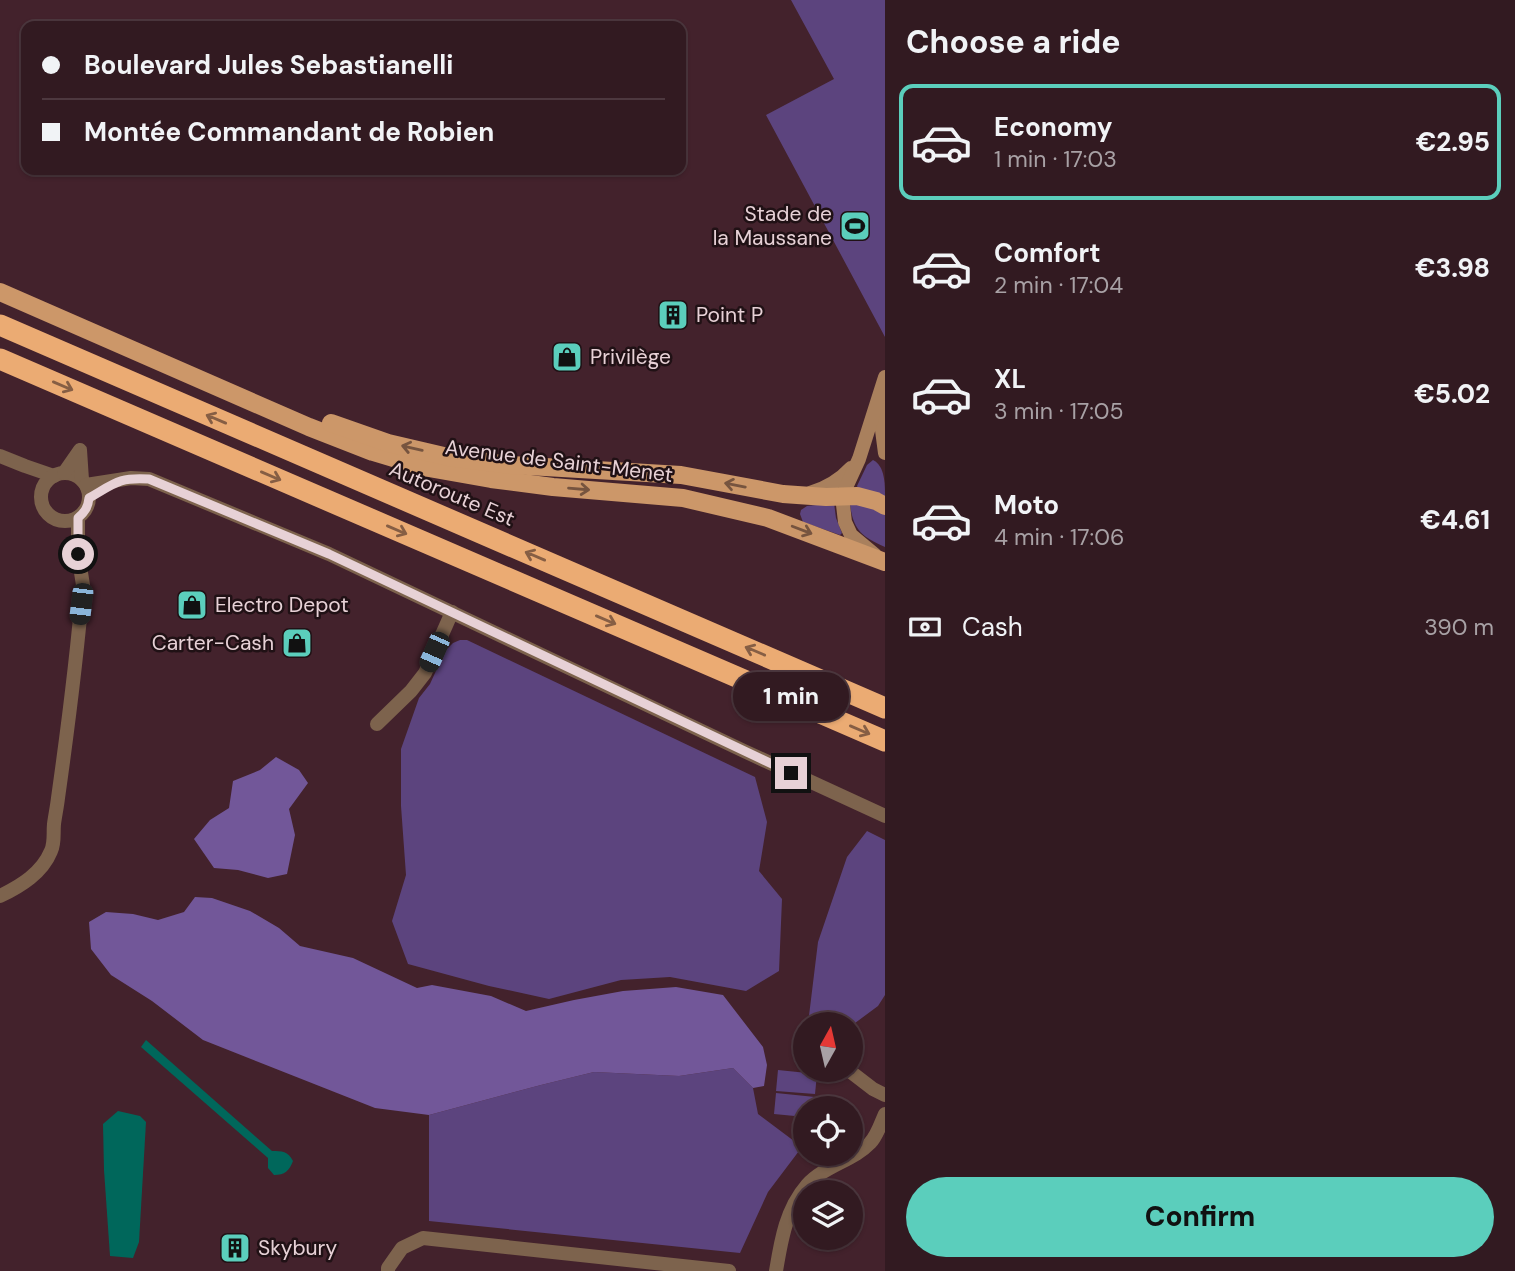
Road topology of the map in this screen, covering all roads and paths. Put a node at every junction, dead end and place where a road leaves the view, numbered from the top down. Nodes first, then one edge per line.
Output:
1 (0, 279) edge
2 (0, 292) edge
3 (0, 325) edge
4 (0, 359) edge
5 (884, 380) edge
6 (885, 453) edge
7 (0, 456) edge
8 (859, 458) junction
9 (54, 478) junction
10 (86, 487) junction
11 (802, 496) junction
12 (842, 496) junction
13 (885, 506) edge
14 (78, 518) junction
15 (62, 521) junction
16 (78, 554) junction
17 (885, 561) edge
18 (452, 612) junction
19 (885, 708) edge
20 (377, 724) dead end
21 (885, 741) edge
22 (885, 816) edge
23 (54, 824) junction
24 (0, 885) edge
25 (0, 895) edge
26 (863, 1081) edge
27 (885, 1094) edge
28 (885, 1114) edge
29 (388, 1271) edge
30 (729, 1271) edge
31 (776, 1271) edge

11 -> 1 main road, Avenue de Saint-Menet
2 -> 17 main road, Avenue de Saint-Menet
19 -> 3 highway, Autoroute Est
4 -> 21 highway
5 - 6 main road
5 - 8 main road
7 - 9 street
8 - 11 main road
8 - 12 main road
9 - 10 street
9 - 10 street
9 - 15 street
10 - 14 street
10 - 18 street
11 - 12 main road, Avenue de Saint-Menet
12 - 13 main road, Avenue de Saint-Menet
12 - 17 main road
14 - 15 street
14 - 16 street
15 - 16 street
16 - 23 street
18 - 20 street
18 - 22 street
23 - 24 street
23 - 25 street
26 - 27 street
28 - 31 street
29 - 30 street

